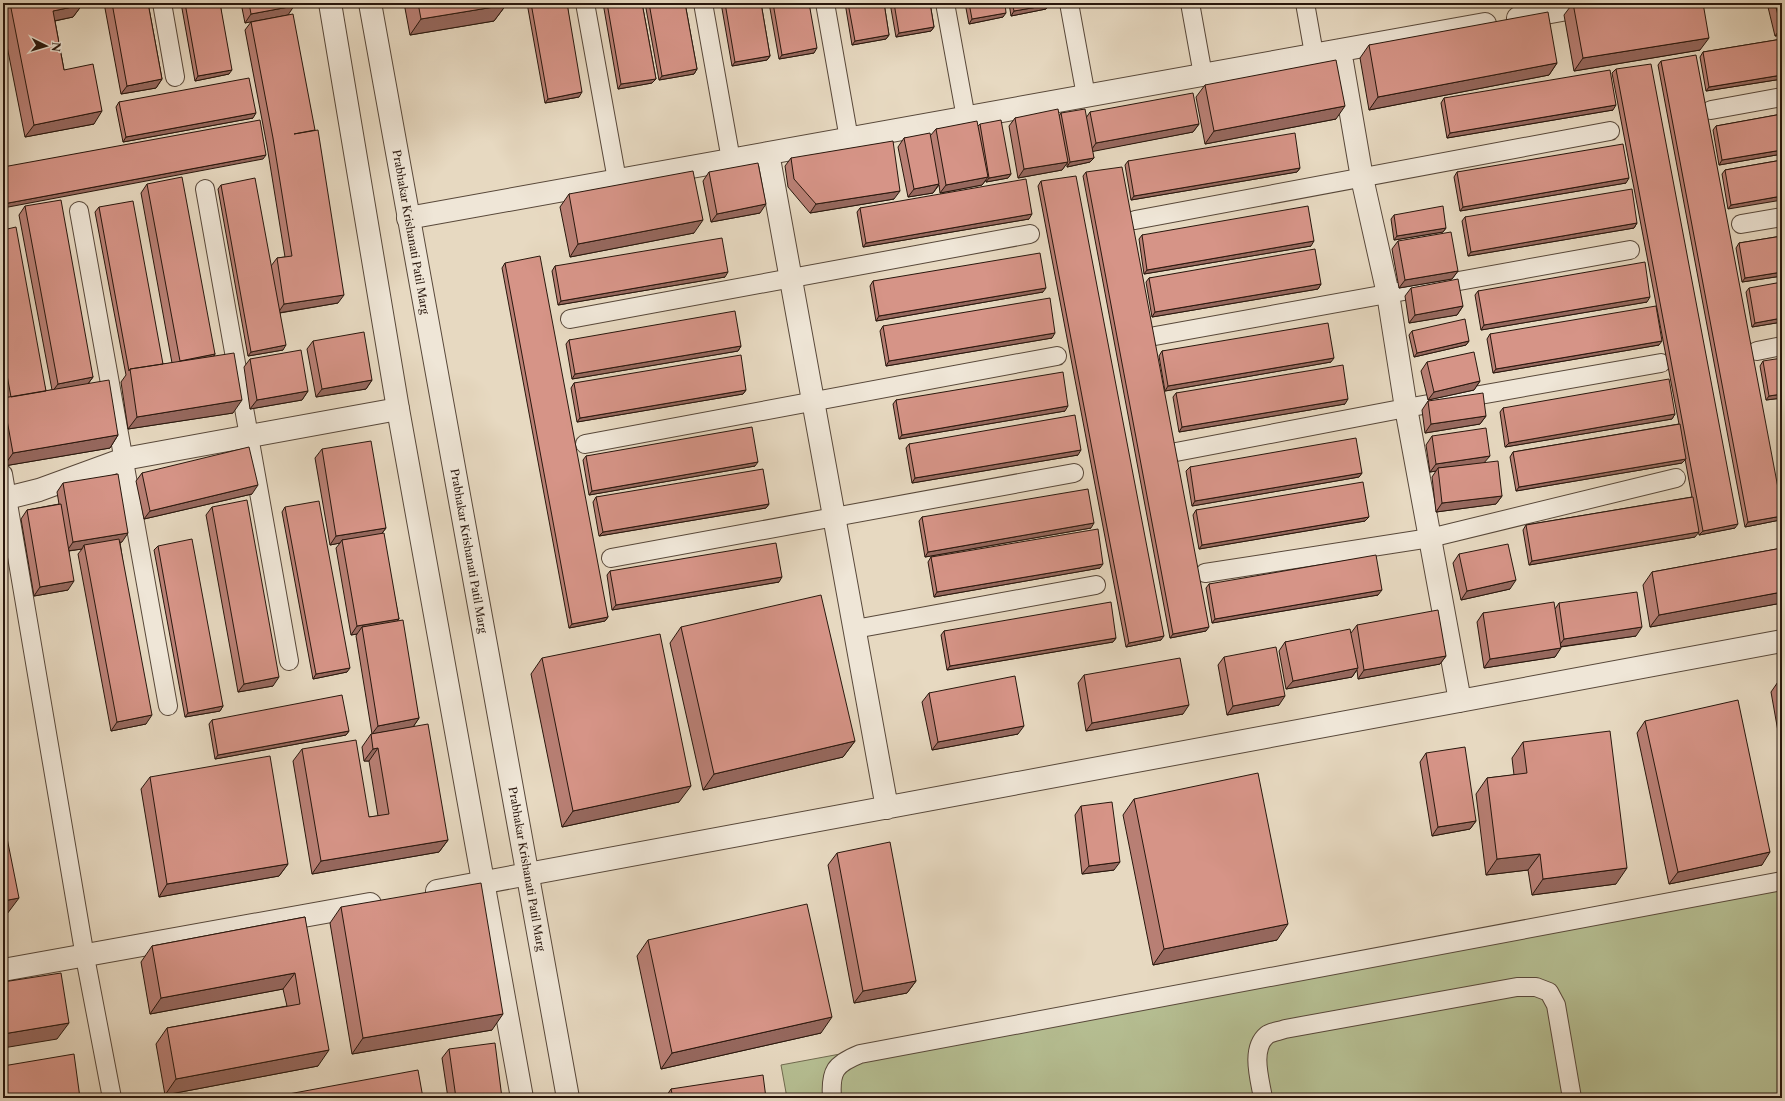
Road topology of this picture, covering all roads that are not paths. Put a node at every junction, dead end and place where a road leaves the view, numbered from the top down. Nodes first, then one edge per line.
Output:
1 (162, 3) edge
2 (330, 3) edge
3 (370, 3) edge
4 (585, 3) edge
5 (703, 3) edge
6 (825, 3) edge
7 (945, 3) edge
8 (1069, 3) edge
9 (1190, 3) edge
10 (1305, 3) edge
11 (1600, 3) edge
12 (1554, 7) edge
13 (1340, 50) junction
14 (1314, 54) junction
15 (1203, 75) junction
16 (175, 77) dead end
17 (1086, 96) junction
18 (1782, 97) edge
19 (1711, 110) dead end
20 (966, 118) junction
21 (1610, 131) dead end
22 (849, 138) junction
23 (768, 153) junction
24 (731, 160) junction
25 (1362, 178) junction
26 (617, 180) junction
27 (205, 189) dead end
28 (79, 211) dead end
29 (1782, 217) edge
30 (408, 218) junction
31 (1135, 220) dead end
32 (1741, 224) dead end
33 (1030, 234) dead end
34 (1630, 250) dead end
35 (790, 278) junction
36 (1388, 294) junction
37 (570, 319) dead end
38 (1155, 336) edge
39 (1782, 346) edge
40 (1757, 351) dead end
41 (1057, 356) dead end
42 (1661, 363) dead end
43 (813, 401) junction
44 (1406, 408) junction
45 (398, 409) junction
46 (249, 436) junction
47 (585, 444) dead end
48 (1176, 452) edge
49 (124, 459) junction
50 (1074, 473) dead end
51 (3, 474) edge
52 (1676, 478) dead end
53 (6, 499) edge
54 (834, 517) junction
55 (1430, 538) junction
56 (612, 558) dead end
57 (1205, 573) dead end
58 (1096, 585) dead end
59 (855, 629) junction
60 (1782, 641) edge
61 (289, 660) dead end
62 (1460, 701) junction
63 (168, 706) dead end
64 (887, 808) junction
65 (528, 874) junction
66 (1782, 881) edge
67 (484, 882) junction
68 (421, 894) edge
69 (390, 900) edge
70 (85, 957) junction
71 (3, 970) edge
72 (112, 1098) edge
73 (522, 1098) edge
74 (568, 1098) edge
75 (832, 1098) edge
76 (1264, 1098) edge
77 (1572, 1098) edge

1 - 16 lane
2 - 45 street
3 - 30 street, Prabhakar Krishanati Patil Marg
4 - 26 lane
5 - 24 lane
6 - 22 lane
7 - 20 lane
8 - 17 lane
9 - 15 lane
10 - 14 lane
11 - 12 street
12 - 13 street
13 - 14 street
13 - 25 street
14 - 15 street
15 - 17 street
17 - 20 street
18 - 19 lane
20 - 22 street
21 - 25 lane
22 - 23 street
23 - 24 street
23 - 35 street
24 - 26 street
25 - 31 lane
25 - 36 street
26 - 30 street
27 - 46 lane
28 - 49 lane
29 - 32 lane
30 - 65 street, Prabhakar Krishanati Patil Marg
33 - 35 lane
34 - 36 lane
35 - 37 lane
35 - 43 street
36 - 38 lane
36 - 44 street
39 - 40 lane
41 - 43 lane
42 - 44 lane
43 - 47 lane
43 - 54 street
44 - 48 lane
44 - 55 street
45 - 46 street
45 - 67 street
46 - 49 street
46 - 61 lane
49 - 53 street
49 - 63 lane
50 - 54 lane
51 - 53 lane
52 - 55 lane
53 - 70 lane
54 - 56 lane
54 - 59 street
55 - 57 lane
55 - 62 street
58 - 59 lane
59 - 64 street
60 - 62 street
62 - 64 street
64 - 65 street
65 - 67 street
65 - 74 street, Prabhakar Krishanati Patil Marg
66 - 75 lane
67 - 68 street
67 - 73 street
69 - 70 street
70 - 71 street
70 - 72 lane
76 - 77 lane

